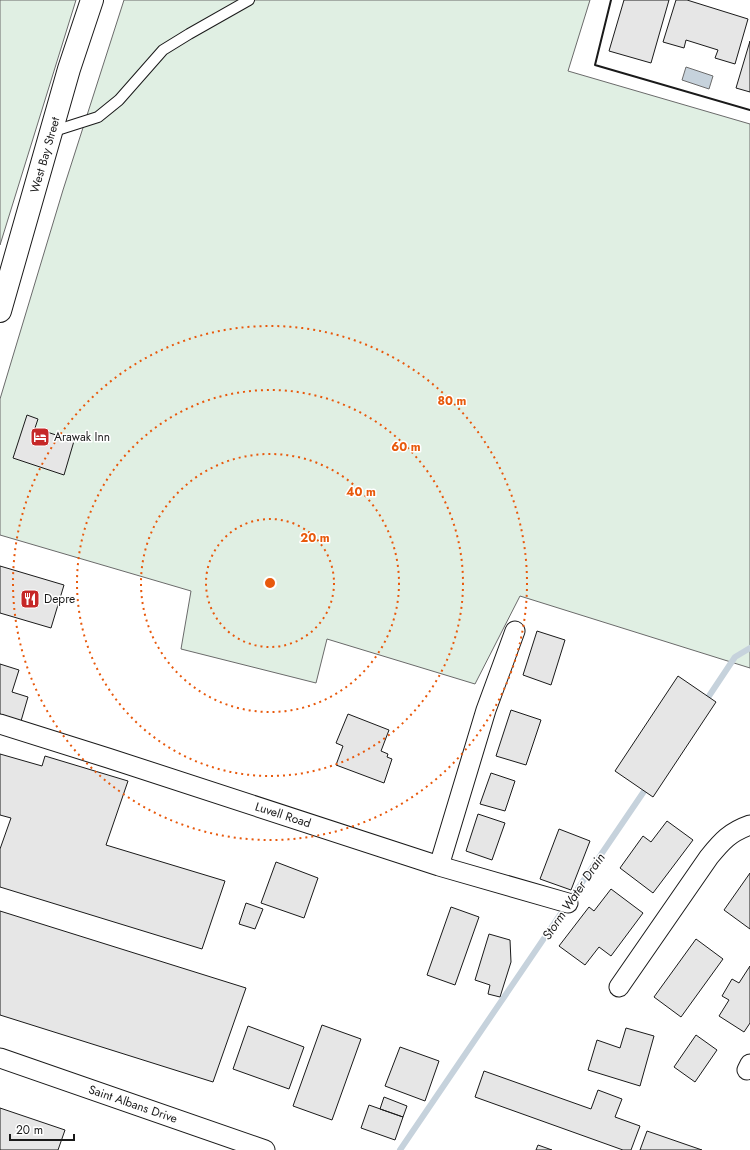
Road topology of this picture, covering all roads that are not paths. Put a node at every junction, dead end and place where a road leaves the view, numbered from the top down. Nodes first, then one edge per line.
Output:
1 (92, 0) edge
2 (250, 0) edge
3 (51, 132) junction
4 (0, 311) edge
5 (515, 631) dead end
6 (0, 724) edge
7 (750, 825) edge
8 (439, 866) junction
9 (568, 903) dead end
10 (619, 987) dead end
11 (0, 1058) edge
12 (265, 1150) edge

1 - 3 highway, West Bay Street
2 - 3 lane
3 - 4 highway, West Bay Street
5 - 8 street
6 - 8 street, Luvell Road
7 - 10 street
8 - 9 street, Luvell Road
11 - 12 street, Saint Albans Drive

